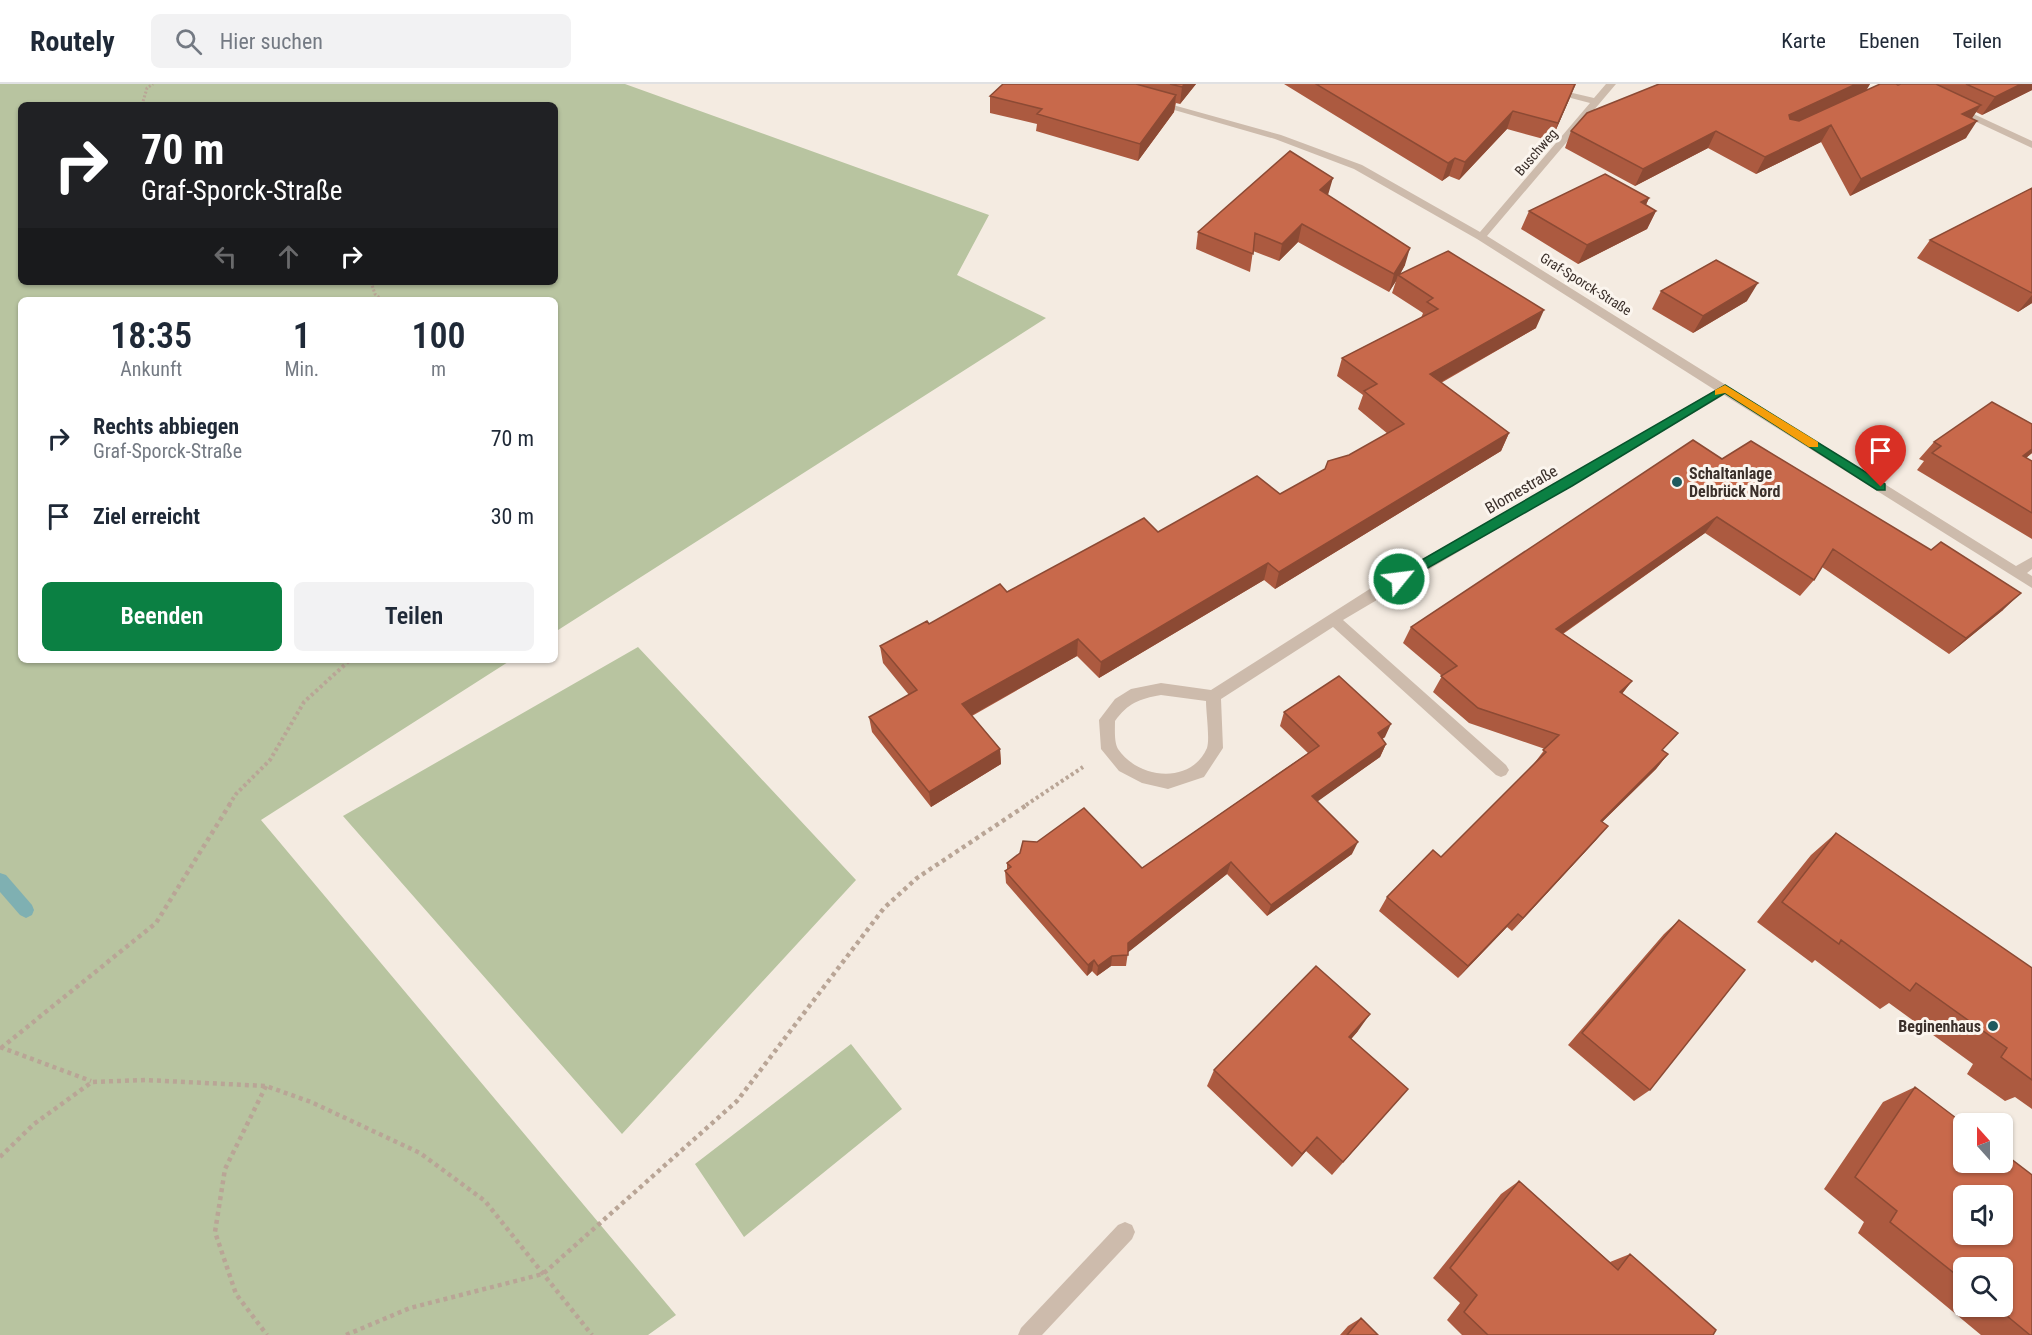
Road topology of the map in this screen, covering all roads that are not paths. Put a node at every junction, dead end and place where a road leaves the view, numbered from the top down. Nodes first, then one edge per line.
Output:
1 (1522, 84) edge
2 (1611, 84) edge
3 (1148, 100) edge
4 (1596, 101) junction
5 (1942, 103) edge
6 (2032, 145) edge
7 (1481, 237) junction
8 (1725, 388) junction
9 (2032, 562) edge
10 (2016, 573) junction
11 (2032, 583) edge
12 (1333, 619) junction
13 (1213, 696) junction
14 (1501, 770) dead end
15 (1125, 1232) dead end
16 (1028, 1335) edge

1 - 4 street
2 - 4 street, Buschweg
3 - 7 street, Graf-Sporck-Straße
4 - 7 street, Buschweg
5 - 6 street
7 - 8 street, Graf-Sporck-Straße
8 - 10 street, Graf-Sporck-Straße
8 - 12 street, Blomestraße
9 - 10 street
10 - 11 street, Graf-Sporck-Straße
12 - 13 street, Blomestraße
12 - 14 street
13 - 13 street
15 - 16 street

